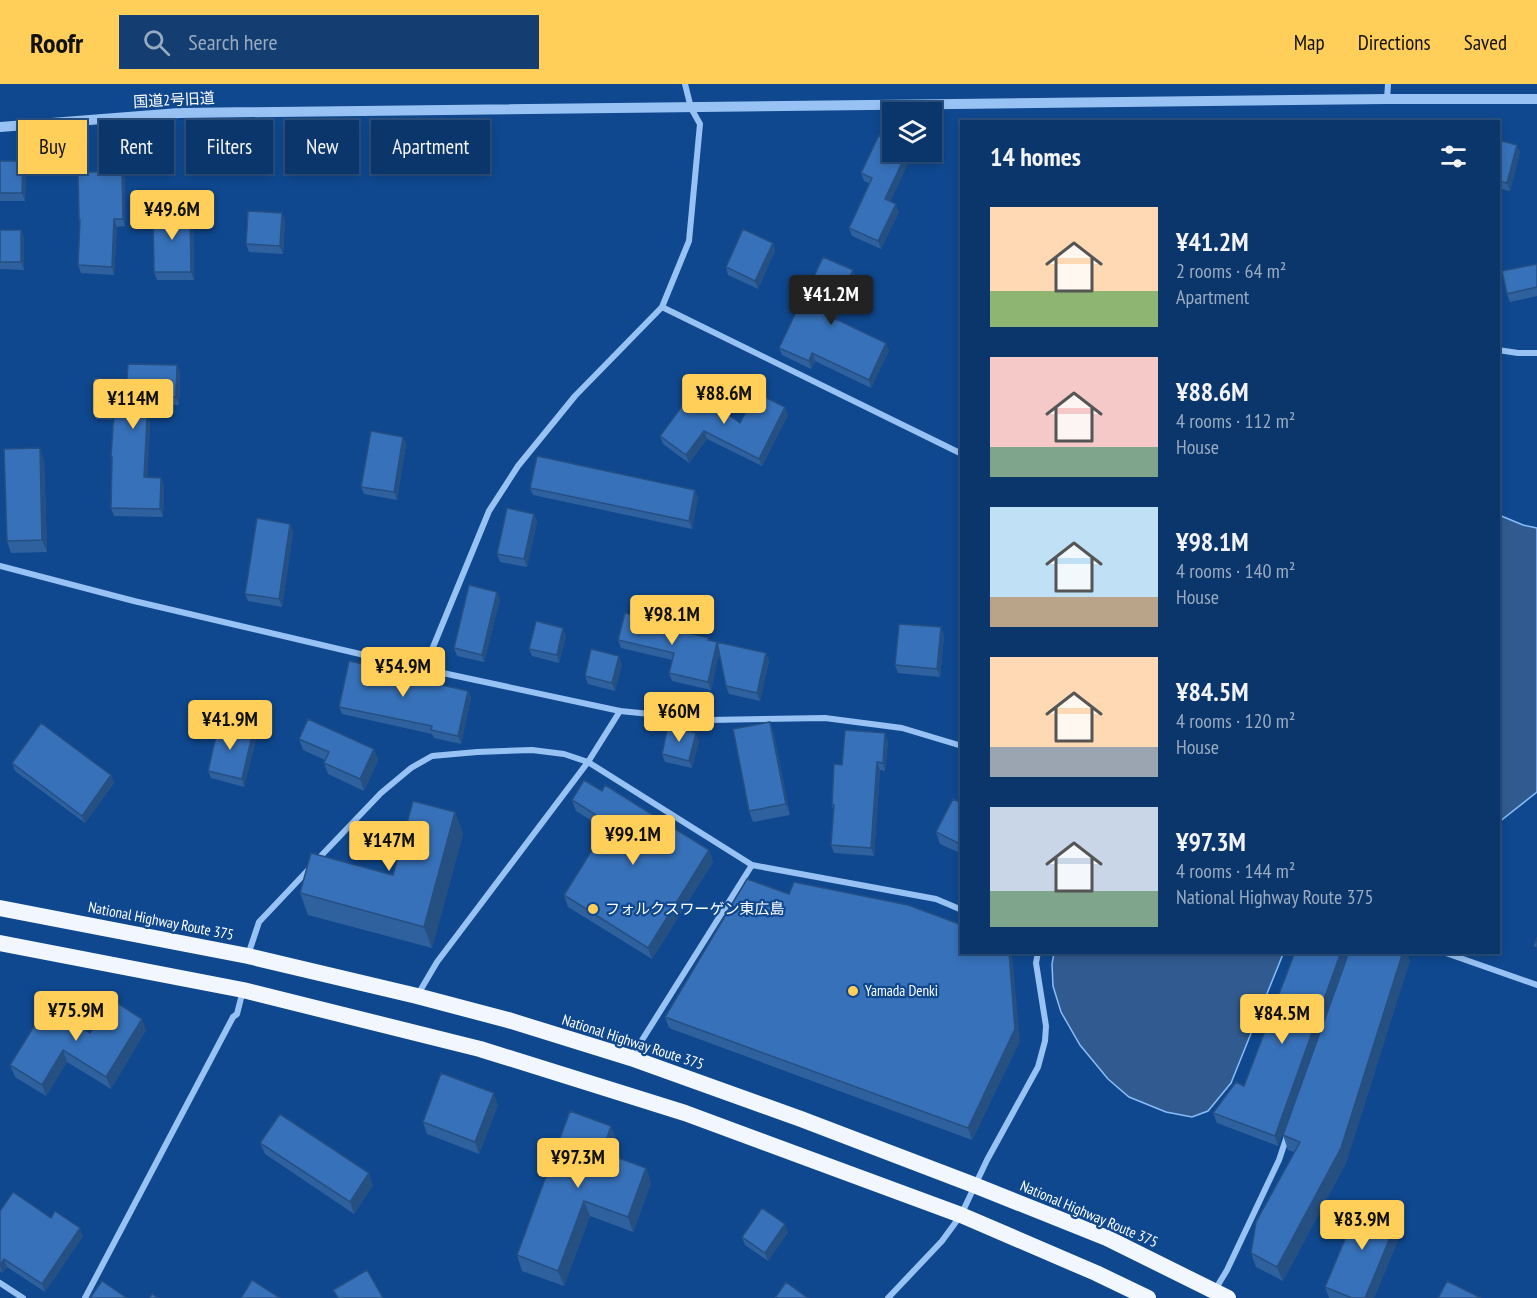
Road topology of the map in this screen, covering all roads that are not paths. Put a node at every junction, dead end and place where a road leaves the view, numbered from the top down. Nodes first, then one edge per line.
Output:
1 (685, 84) edge
2 (1388, 84) edge
3 (1387, 99) junction
4 (1537, 99) edge
5 (691, 108) junction
6 (0, 127) edge
7 (662, 307) junction
8 (1500, 350) edge
9 (1537, 354) edge
10 (960, 453) edge
11 (0, 566) edge
12 (424, 669) junction
13 (620, 711) junction
14 (960, 745) edge
15 (588, 762) junction
16 (752, 865) junction
17 (0, 908) edge
18 (960, 909) edge
19 (0, 943) edge
20 (1038, 954) edge
21 (1449, 954) edge
22 (248, 956) junction
23 (1537, 985) edge
24 (243, 990) junction
25 (417, 996) junction
26 (631, 1058) junction
27 (1290, 1127) edge
28 (974, 1185) junction
29 (961, 1215) junction
30 (0, 1283) edge
31 (1218, 1296) edge
32 (23, 1298) edge
33 (85, 1298) edge
34 (888, 1298) edge
35 (1148, 1298) edge

1 - 5 street
2 - 3 street
3 - 4 street, 国道2号旧道
3 - 5 street, 国道2号旧道
5 - 6 street, 国道2号旧道
5 - 7 street
7 - 10 street
7 - 12 street
8 - 9 street
11 - 12 street
12 - 13 street
13 - 14 street
13 - 15 street
15 - 16 street
15 - 22 street
15 - 25 street
16 - 18 street
16 - 26 street
17 - 22 highway, National Highway Route 375
19 - 24 highway
20 - 28 street
21 - 23 street
22 - 25 highway, National Highway Route 375
24 - 29 highway
24 - 33 street
25 - 26 highway, National Highway Route 375
26 - 28 highway, National Highway Route 375
27 - 31 street
28 - 29 street
28 - 31 highway, National Highway Route 375
29 - 34 street
29 - 35 highway
30 - 32 street

